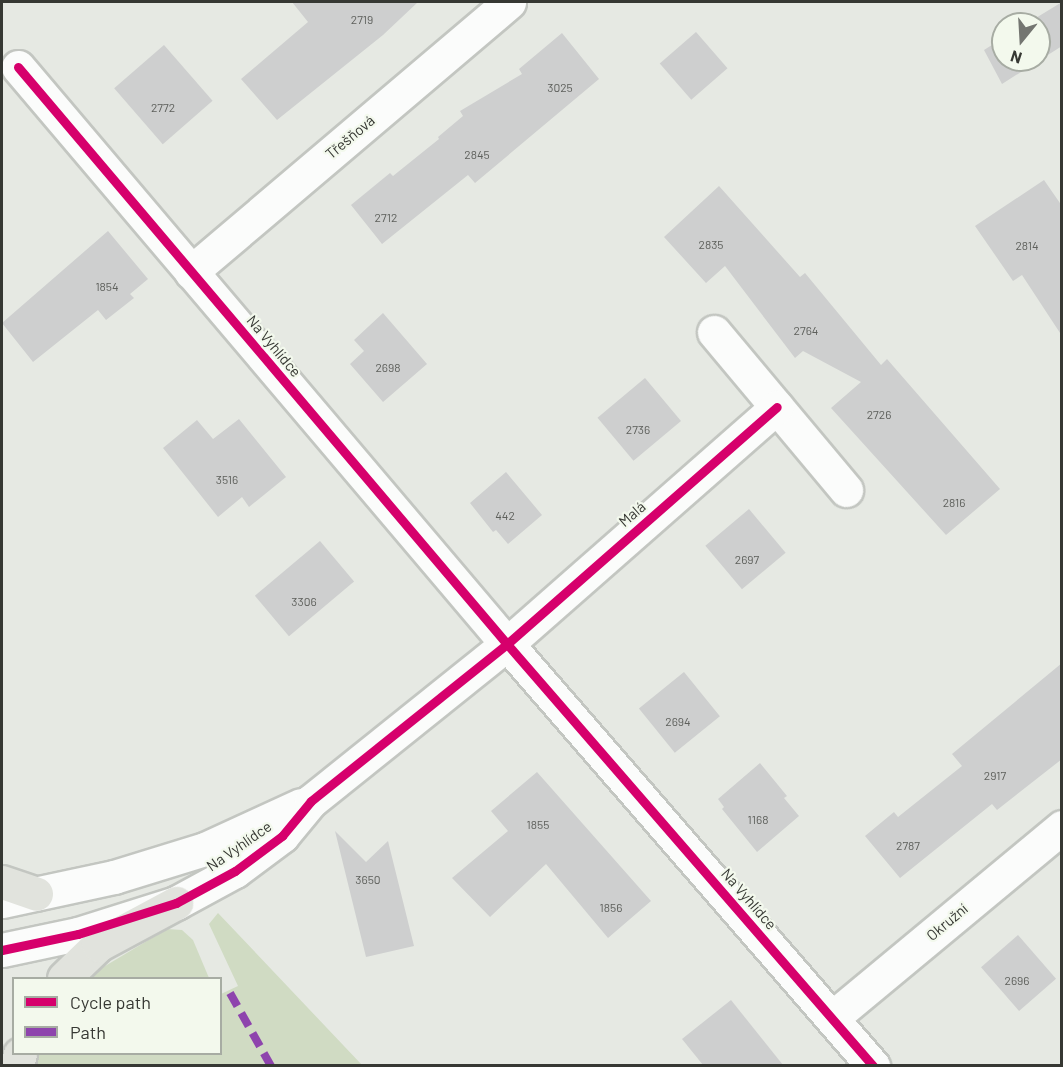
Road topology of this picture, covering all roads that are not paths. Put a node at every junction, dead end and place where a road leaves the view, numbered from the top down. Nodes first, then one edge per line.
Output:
1 (509, 2) edge
2 (18, 67) dead end
3 (191, 272) junction
4 (714, 332) dead end
5 (777, 407) junction
6 (846, 490) dead end
7 (507, 644) junction
8 (310, 801) junction
9 (1062, 827) edge
10 (2, 882) edge
11 (36, 894) junction
12 (2, 901) edge
13 (176, 903) junction
14 (2, 950) edge
15 (65, 977) edge
16 (832, 1018) junction
17 (873, 1065) edge

1 - 3 street, Třešňová
2 - 3 street, Na Vyhlídce
3 - 7 street, Na Vyhlídce
4 - 5 street
5 - 6 street
5 - 7 street, Malá
7 - 8 street, Na Vyhlídce
7 - 16 street, Na Vyhlídce
8 - 11 street, Na Vyhlídce
8 - 13 street, Na Vyhlídce
9 - 16 street, Okružní
10 - 11 main road
11 - 12 street, Na Vyhlídce
13 - 14 street, Na Vyhlídce
13 - 15 main road
16 - 17 street, Na Vyhlídce

